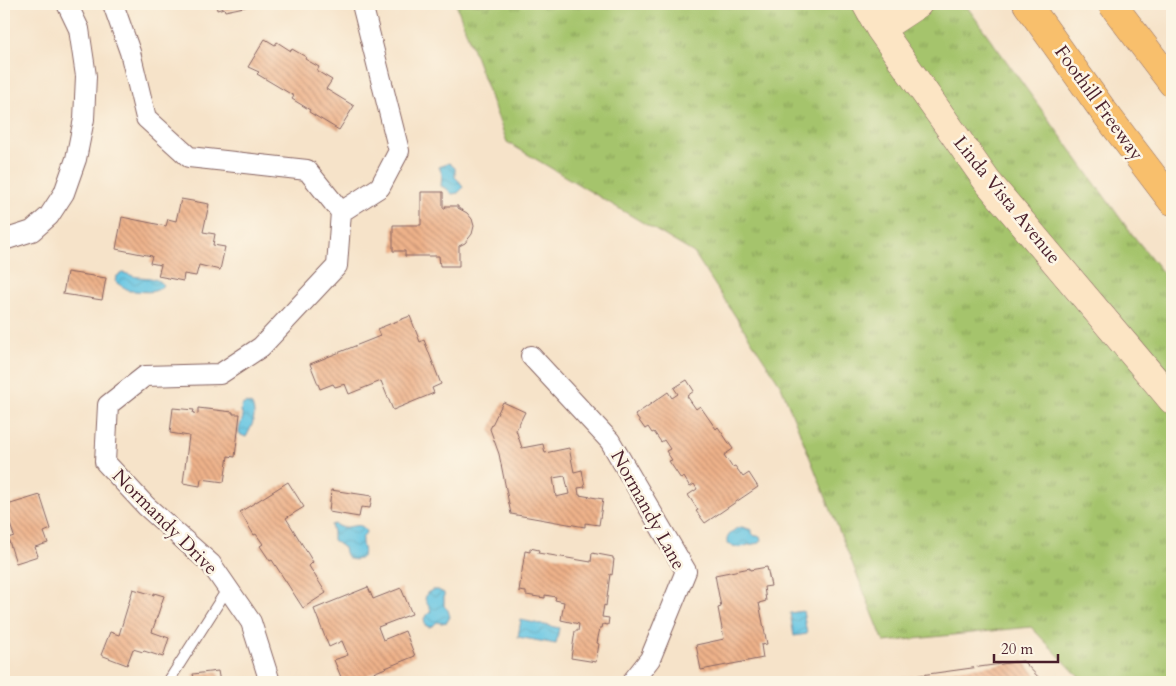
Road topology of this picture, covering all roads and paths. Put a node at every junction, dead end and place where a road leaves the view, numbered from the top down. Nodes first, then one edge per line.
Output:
1 (67, 4) edge
2 (113, 4) edge
3 (362, 4) edge
4 (866, 4) edge
5 (918, 4) edge
6 (1027, 4) edge
7 (1112, 4) edge
8 (880, 29) junction
9 (1172, 83) edge
10 (1172, 201) edge
11 (341, 212) junction
12 (4, 240) edge
13 (531, 356) dead end
14 (1172, 400) edge
15 (228, 588) junction
16 (168, 682) edge
17 (270, 682) edge
18 (632, 682) edge

1 - 12 street
2 - 11 street
3 - 11 street
4 - 8 main road, Linda Vista Avenue
5 - 8 main road
6 - 10 highway, Foothill Freeway
7 - 9 highway
8 - 14 main road, Linda Vista Avenue
11 - 15 street, Normandy Drive
13 - 18 street, Normandy Lane
15 - 16 lane
15 - 17 street, Normandy Drive

